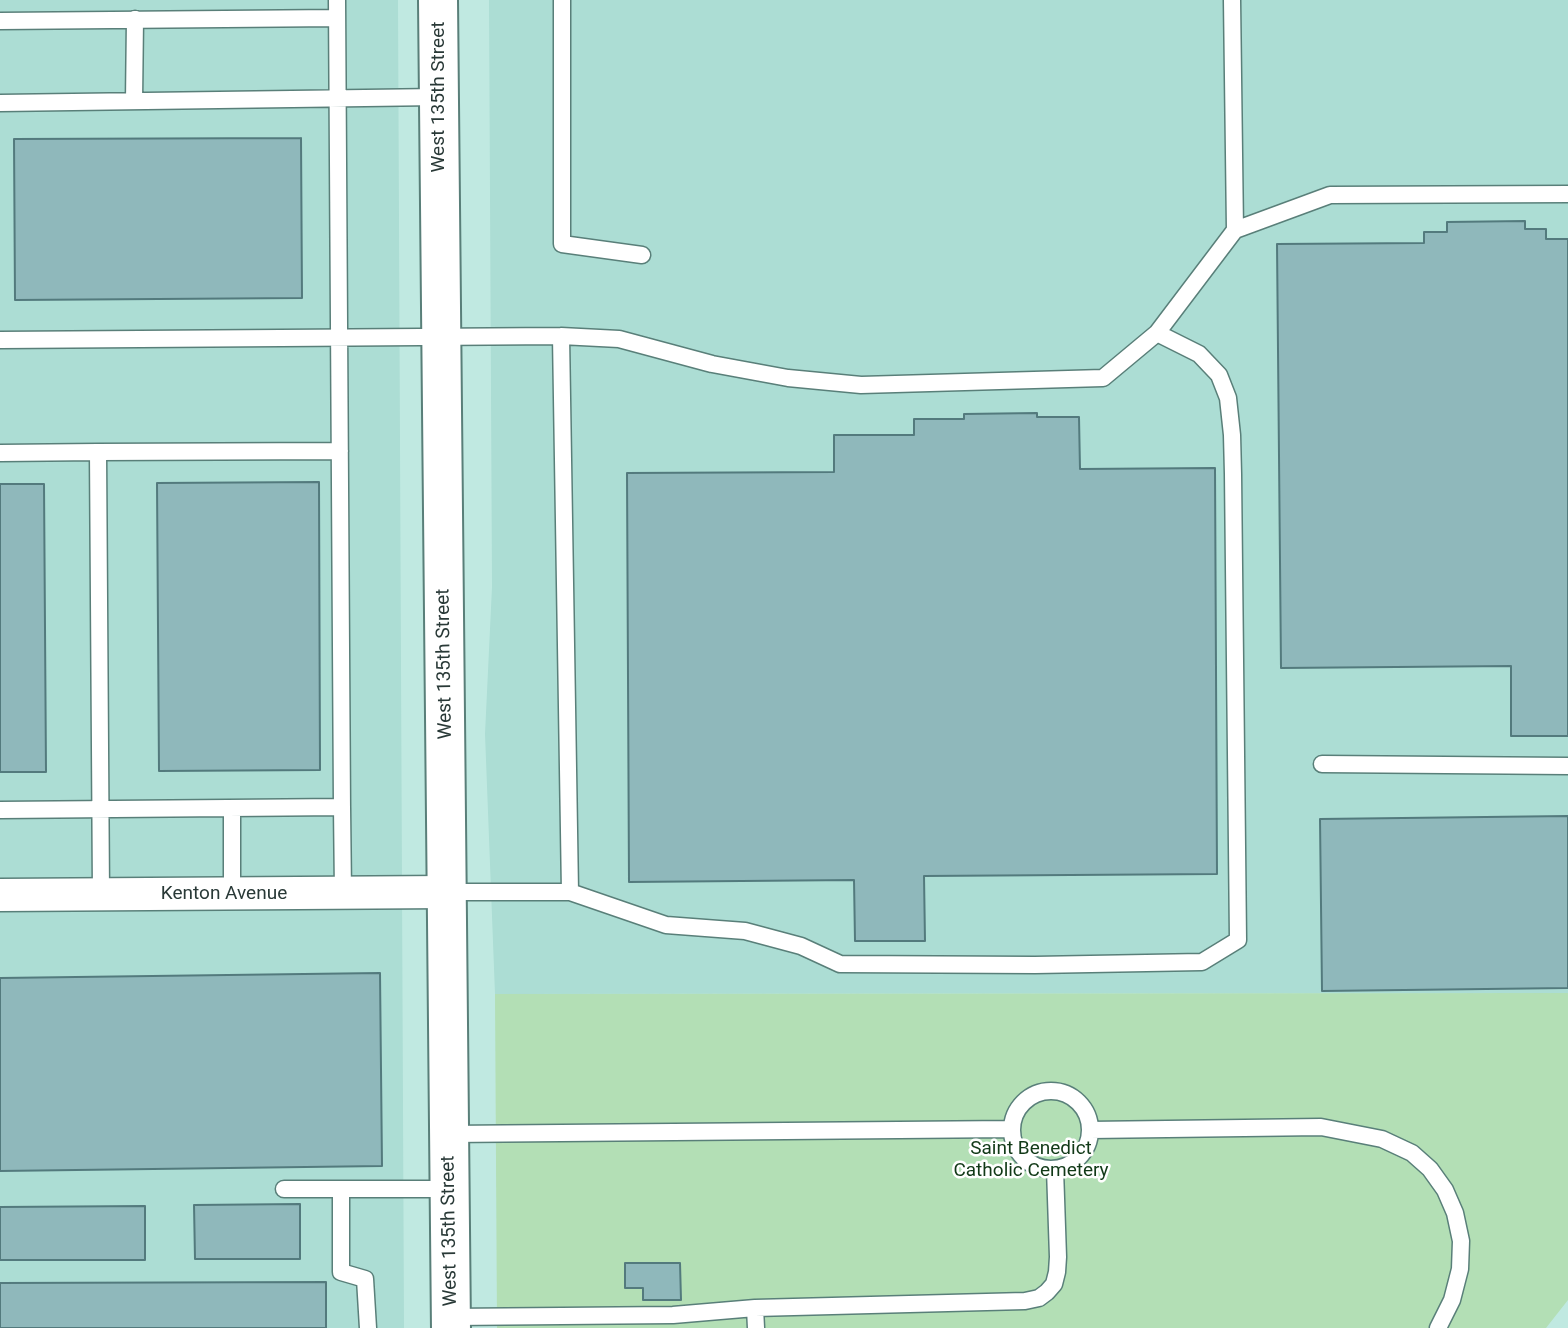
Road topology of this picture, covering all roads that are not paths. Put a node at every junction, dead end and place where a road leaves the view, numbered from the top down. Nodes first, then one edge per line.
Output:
1 (337, 0) edge
2 (438, 0) edge
3 (562, 0) edge
4 (1232, 0) edge
5 (337, 18) junction
6 (135, 19) junction
7 (0, 21) edge
8 (438, 97) junction
9 (337, 99) junction
10 (134, 100) junction
11 (0, 103) edge
12 (1568, 194) edge
13 (1235, 230) junction
14 (642, 256) dead end
15 (1157, 333) junction
16 (561, 336) junction
17 (441, 337) junction
18 (339, 338) junction
19 (0, 340) edge
20 (340, 451) junction
21 (98, 452) junction
22 (0, 453) edge
23 (1322, 764) dead end
24 (1568, 766) edge
25 (342, 807) junction
26 (232, 808) junction
27 (100, 809) junction
28 (0, 810) edge
29 (447, 892) junction
30 (570, 892) junction
31 (343, 893) junction
32 (101, 894) junction
33 (232, 894) junction
34 (0, 895) edge
35 (1011, 1129) junction
36 (1090, 1130) junction
37 (449, 1134) junction
38 (1055, 1169) junction
39 (284, 1189) dead end
40 (341, 1189) junction
41 (450, 1189) junction
42 (755, 1308) junction
43 (451, 1323) edge
44 (368, 1328) edge
45 (755, 1328) edge
46 (1438, 1328) edge

1 - 5 lane
2 - 8 street, West 135th Street
3 - 14 lane
4 - 13 lane
5 - 6 lane
5 - 9 lane
6 - 7 lane
6 - 10 lane
8 - 9 lane
8 - 17 street, West 135th Street
9 - 10 lane
9 - 18 lane
10 - 11 lane
12 - 13 lane
13 - 15 lane
15 - 16 lane
15 - 30 lane
16 - 17 lane
16 - 30 lane
17 - 18 lane
17 - 29 street, West 135th Street
18 - 19 lane
18 - 20 lane
20 - 21 lane
20 - 25 lane
21 - 22 lane
21 - 27 lane
23 - 24 lane
25 - 26 lane
25 - 31 lane
26 - 27 lane
26 - 33 lane
27 - 28 lane
27 - 32 lane
29 - 30 lane
29 - 31 street, Kenton Avenue
29 - 37 street, West 135th Street
31 - 33 street, Kenton Avenue
32 - 33 street, Kenton Avenue
32 - 34 street, Kenton Avenue
35 - 36 lane
35 - 37 lane
35 - 38 lane
36 - 38 lane
36 - 46 lane
37 - 41 street, West 135th Street
38 - 42 lane
39 - 40 lane
40 - 41 lane
40 - 44 lane
41 - 43 street, West 135th Street
42 - 43 lane
42 - 45 lane

